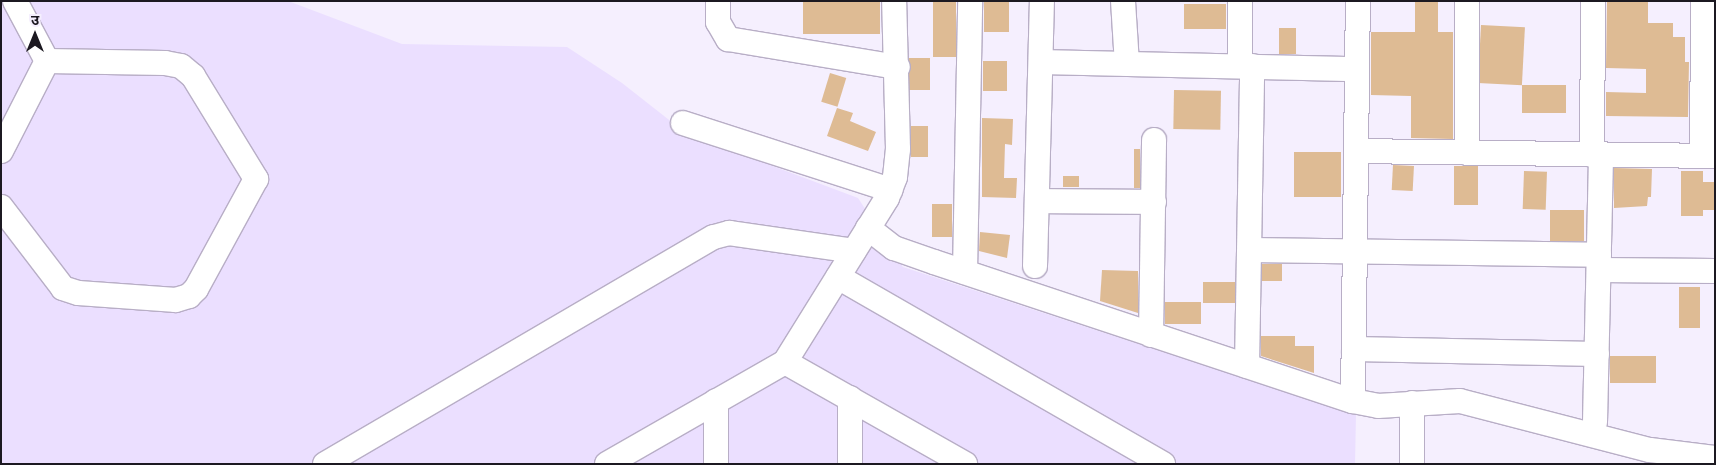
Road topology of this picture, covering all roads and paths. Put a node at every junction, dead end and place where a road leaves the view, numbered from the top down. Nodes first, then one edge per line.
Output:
1 (15, 1) edge
2 (718, 1) edge
3 (894, 1) edge
4 (970, 1) edge
5 (1042, 1) edge
6 (1123, 1) edge
7 (1240, 1) edge
8 (1358, 1) edge
9 (1468, 1) edge
10 (1593, 1) edge
11 (1703, 1) edge
12 (47, 61) junction
13 (1041, 62) junction
14 (1127, 64) junction
15 (1246, 66) junction
16 (898, 67) junction
17 (1357, 69) junction
18 (683, 123) dead end
19 (1154, 140) dead end
20 (1, 151) edge
21 (1356, 151) junction
22 (1467, 153) junction
23 (1597, 155) junction
24 (1708, 156) edge
25 (890, 190) junction
26 (1038, 201) junction
27 (1154, 202) junction
28 (1, 207) edge
29 (868, 228) junction
30 (1250, 250) junction
31 (854, 251) junction
32 (1355, 252) junction
33 (1599, 263) junction
34 (1035, 266) dead end
35 (1715, 271) edge
36 (965, 272) junction
37 (838, 277) junction
38 (1151, 335) junction
39 (1354, 349) junction
40 (1596, 354) junction
41 (785, 362) junction
42 (1247, 366) junction
43 (850, 398) junction
44 (716, 401) junction
45 (1353, 401) junction
46 (1412, 403) junction
47 (1595, 422) dead end
48 (1715, 458) edge
49 (325, 464) edge
50 (607, 464) edge
51 (716, 464) edge
52 (850, 464) edge
53 (965, 464) edge
54 (1163, 464) edge
55 (1412, 464) edge

1 - 12 street
2 - 16 street
3 - 16 street
4 - 36 street
5 - 13 street
6 - 14 street
7 - 15 street
8 - 17 street
9 - 22 street
10 - 23 street
11 - 24 street
12 - 20 street
12 - 28 street
13 - 14 street
13 - 26 street
14 - 15 street
15 - 17 street
15 - 30 street
16 - 25 street
17 - 21 street
18 - 25 street
19 - 27 street
21 - 22 street
21 - 32 street
22 - 23 street
23 - 24 street
23 - 33 street
25 - 29 street
26 - 27 street
26 - 34 street
27 - 38 street
29 - 31 street
29 - 36 street
30 - 32 street
30 - 42 street
31 - 37 street
31 - 49 street
32 - 33 street
32 - 39 street
33 - 35 street
33 - 40 street
36 - 38 street
37 - 41 street
37 - 54 street
38 - 42 street
39 - 40 street
39 - 45 street
40 - 47 street
41 - 43 street
41 - 44 street
42 - 45 street
43 - 52 street
43 - 53 street
44 - 50 street
44 - 51 street
45 - 46 street
46 - 48 street
46 - 55 street

